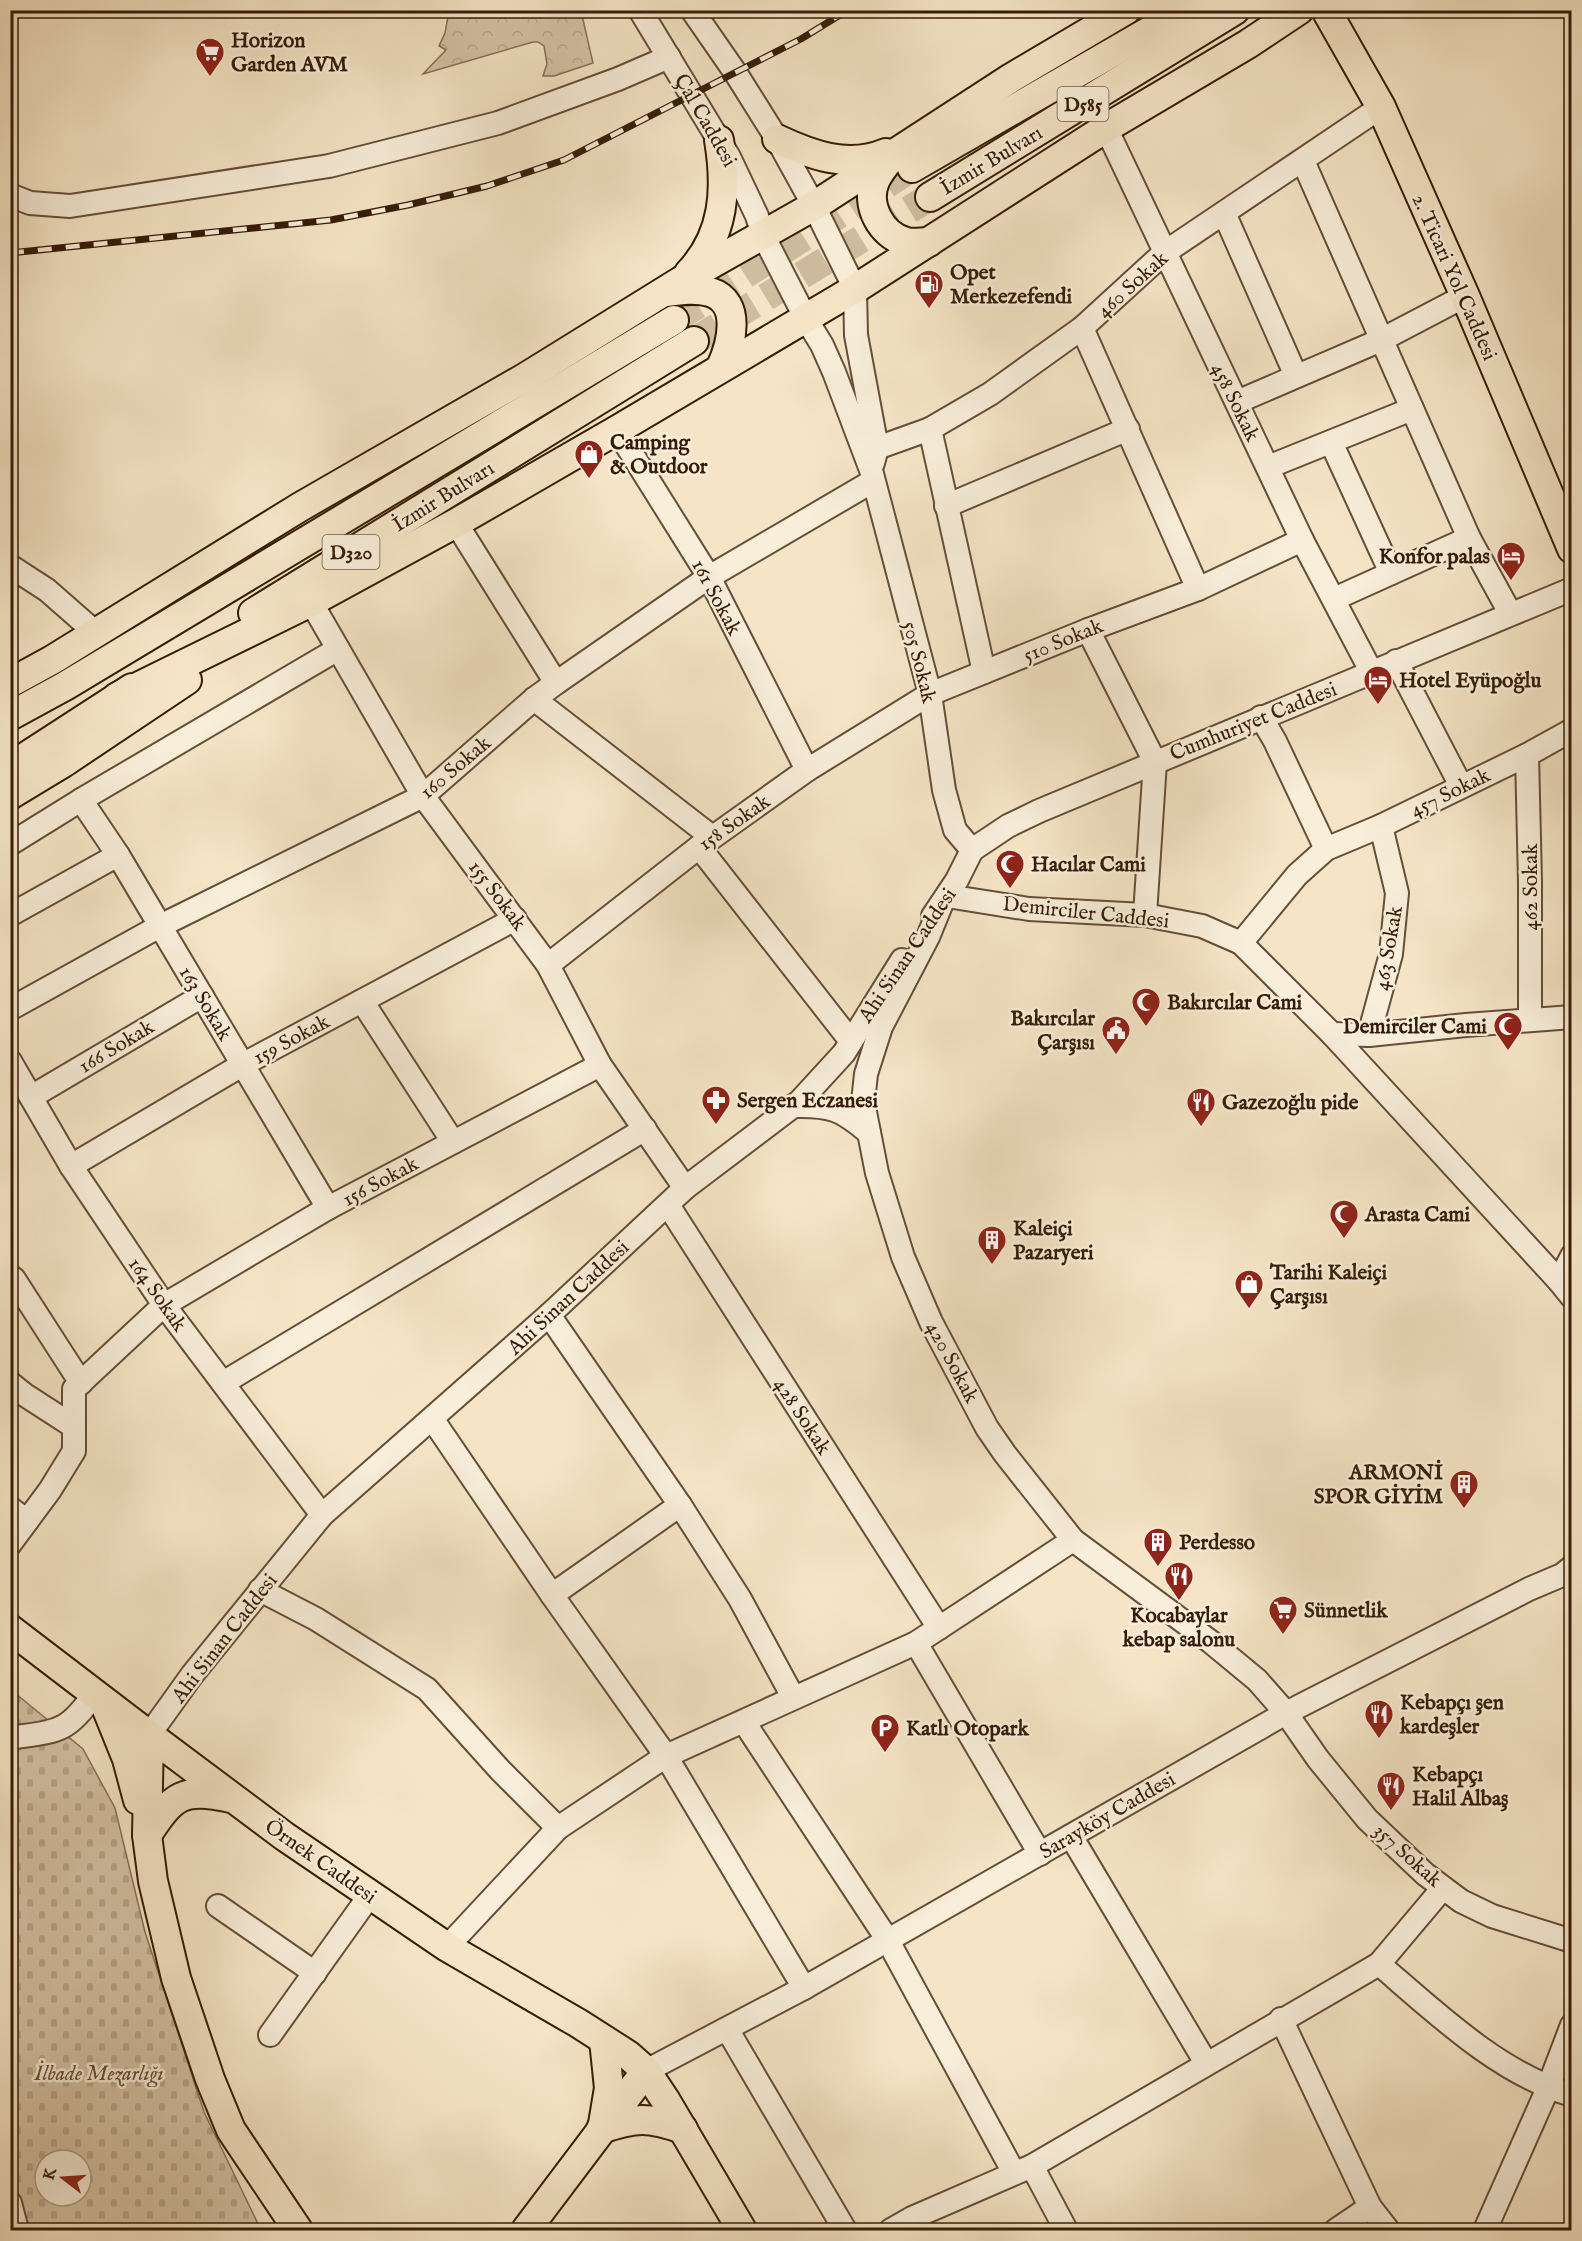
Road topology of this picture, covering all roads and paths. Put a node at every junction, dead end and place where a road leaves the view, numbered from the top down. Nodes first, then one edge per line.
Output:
1 (640, 10) edge
2 (692, 10) edge
3 (1126, 10) edge
4 (1185, 10) edge
5 (1235, 10) edge
6 (1277, 10) edge
7 (1299, 10) edge
8 (1326, 10) edge
9 (1248, 44) junction
10 (669, 57) junction
11 (1380, 107) junction
12 (1106, 128) junction
13 (777, 139) junction
14 (719, 140) junction
15 (904, 156) junction
16 (1303, 161) junction
17 (10, 195) edge
18 (930, 197) tunnel mouth
19 (814, 206) junction
20 (1224, 213) junction
21 (763, 235) junction
22 (930, 242) junction
23 (1164, 253) junction
24 (673, 286) junction
25 (855, 289) junction
26 (1466, 296) junction
27 (806, 319) junction
28 (674, 320) tunnel mouth
29 (1082, 328) junction
30 (694, 340) tunnel mouth
31 (1381, 340) junction
32 (721, 367) junction
33 (1296, 376) junction
34 (1237, 402) junction
35 (1412, 409) junction
36 (930, 429) junction
37 (1128, 429) junction
38 (617, 430) junction
39 (1331, 442) junction
40 (874, 466) junction
41 (1268, 467) junction
42 (946, 506) junction
43 (456, 523) junction
44 (1469, 538) junction
45 (1302, 540) junction
46 (1572, 549) edge
47 (10, 566) edge
48 (1391, 573) junction
49 (709, 578) junction
50 (1198, 589) junction
51 (1572, 589) edge
52 (1334, 599) junction
53 (311, 602) junction
54 (1510, 613) junction
55 (276, 621) junction
56 (1088, 630) junction
57 (91, 635) junction
58 (338, 649) junction
59 (1396, 661) junction
60 (984, 672) junction
61 (1372, 673) junction
62 (10, 683) edge
63 (556, 683) junction
64 (64, 686) junction
65 (930, 694) junction
66 (117, 697) junction
67 (534, 699) junction
68 (10, 716) edge
69 (1261, 717) junction
70 (1572, 730) edge
71 (1527, 755) junction
72 (1155, 762) junction
73 (10, 767) edge
74 (807, 770) junction
75 (1461, 786) junction
76 (10, 795) edge
77 (423, 796) junction
78 (81, 800) junction
79 (1381, 826) junction
80 (706, 842) junction
81 (10, 844) edge
82 (1326, 849) junction
83 (972, 850) junction
84 (118, 855) junction
85 (944, 901) junction
86 (10, 915) edge
87 (1145, 915) junction
88 (515, 919) junction
89 (160, 926) junction
90 (1241, 943) junction
91 (548, 964) junction
92 (202, 996) junction
93 (362, 1001) junction
94 (10, 1009) edge
95 (1572, 1017) edge
96 (1530, 1020) junction
97 (1332, 1034) junction
98 (1370, 1035) junction
99 (850, 1041) junction
100 (10, 1061) edge
101 (242, 1065) junction
102 (600, 1065) junction
103 (31, 1097) junction
104 (794, 1106) junction
105 (645, 1129) junction
106 (869, 1133) junction
107 (453, 1142) junction
108 (70, 1167) junction
109 (685, 1188) junction
110 (668, 1205) junction
111 (328, 1208) junction
112 (1572, 1256) edge
113 (10, 1276) edge
114 (1565, 1289) edge
115 (164, 1305) junction
116 (549, 1316) junction
117 (10, 1383) edge
118 (81, 1383) junction
119 (223, 1383) junction
120 (433, 1420) junction
121 (73, 1426) junction
122 (680, 1504) junction
123 (19, 1514) edge
124 (322, 1515) junction
125 (1073, 1540) junction
126 (10, 1544) edge
127 (1572, 1568) edge
128 (260, 1590) junction
129 (552, 1595) junction
130 (939, 1628) junction
131 (10, 1629) edge
132 (916, 1643) junction
133 (99, 1697) junction
134 (793, 1697) junction
135 (1286, 1713) junction
136 (744, 1722) junction
137 (149, 1735) junction
138 (10, 1738) edge
139 (666, 1756) junction
140 (234, 1799) junction
141 (558, 1828) junction
142 (147, 1835) junction
143 (1071, 1836) junction
144 (1040, 1854) junction
145 (1443, 1888) junction
146 (370, 1895) junction
147 (218, 1906) dead end
148 (887, 1939) junction
149 (1572, 1941) edge
150 (447, 1947) junction
151 (1379, 1964) junction
152 (315, 1972) junction
153 (804, 1988) junction
154 (1281, 2019) junction
155 (1572, 2025) edge
156 (727, 2029) junction
157 (270, 2035) dead end
158 (604, 2040) junction
159 (1206, 2063) junction
160 (646, 2071) junction
161 (1548, 2088) junction
162 (1572, 2095) edge
163 (601, 2129) junction
164 (683, 2129) junction
165 (1023, 2169) junction
166 (10, 2203) edge
167 (1370, 2207) junction
168 (916, 2224) edge
169 (17, 2230) edge
170 (298, 2230) edge
171 (526, 2230) edge
172 (742, 2230) edge
173 (844, 2230) edge
174 (891, 2230) edge
175 (1066, 2230) edge
176 (1336, 2230) edge
177 (1388, 2230) edge
178 (1485, 2230) edge

1 - 10 street, Çal Caddesi
2 - 13 street
3 - 15 main road
4 - 15 main road, İzmir Bulvarı / D585
5 - 18 main road, İzmir Bulvarı / D585
6 - 9 main road
7 - 9 main road
8 - 11 main road, 2. Ticari Yol Caddesi
9 - 12 main road
10 - 14 street, Çal Caddesi
10 - 17 street
11 - 16 street, 460 Sokak
11 - 26 main road, 2. Ticari Yol Caddesi
12 - 22 main road
12 - 23 street, 458 Sokak
13 - 15 main road
13 - 19 street
14 - 21 street, Çal Caddesi
14 - 24 main road
15 - 19 main road
15 - 22 main road
16 - 20 street, 460 Sokak
16 - 31 street
19 - 21 main road
19 - 25 street
20 - 23 street, 460 Sokak
20 - 33 street
21 - 24 main road
21 - 27 street, Çal Caddesi
22 - 25 main road
23 - 29 street, 460 Sokak
23 - 34 street, 458 Sokak
24 - 32 main road
24 - 57 main road
25 - 27 main road
25 - 40 street, 505 Sokak
26 - 31 street
26 - 46 main road, 2. Ticari Yol Caddesi
27 - 32 main road
27 - 40 street, 505 Sokak
28 - 64 main road, İzmir Bulvarı / D320
29 - 36 street, 460 Sokak
29 - 37 street
30 - 66 main road, İzmir Bulvarı / D320
31 - 33 street
31 - 35 street
32 - 38 main road
33 - 34 street
34 - 41 street, 458 Sokak
35 - 39 street
35 - 44 street
36 - 40 street, 460 Sokak
36 - 42 street
37 - 42 street
37 - 50 street
38 - 43 main road
38 - 49 street, 161 Sokak
39 - 41 street
39 - 48 street
40 - 49 street, 160 Sokak
40 - 65 street, 505 Sokak
41 - 45 street, 458 Sokak
42 - 60 street
43 - 53 main road
43 - 63 street
44 - 48 street
44 - 54 street
45 - 50 street, 510 Sokak
45 - 52 street, 458 Sokak
47 - 57 street
48 - 52 street
49 - 63 street, 160 Sokak
49 - 74 street, 161 Sokak
50 - 56 street, 510 Sokak
51 - 54 street, Cumhuriyet Caddesi
52 - 61 street, 458 Sokak
53 - 55 main road
53 - 58 street, 155 Sokak
54 - 59 street, Cumhuriyet Caddesi
55 - 66 main road
55 - 76 main road
56 - 60 street, 510 Sokak
56 - 72 street
57 - 62 main road
57 - 64 main road
58 - 77 street, 155 Sokak
58 - 78 street
59 - 61 street, Cumhuriyet Caddesi
59 - 75 street
60 - 65 street, 510 Sokak
61 - 69 street, Cumhuriyet Caddesi
63 - 67 street, 160 Sokak
64 - 68 main road, İzmir Bulvarı / D320
65 - 74 street, 158 Sokak
65 - 83 street, 505 Sokak
66 - 73 main road, İzmir Bulvarı / D320
67 - 77 street, 160 Sokak
67 - 80 street
69 - 72 street, Cumhuriyet Caddesi
69 - 82 street
70 - 71 street, 457 Sokak
71 - 75 street, 457 Sokak
71 - 96 street, 462 Sokak
72 - 83 street, Cumhuriyet Caddesi
72 - 87 street
74 - 80 street, 158 Sokak
75 - 79 street, 457 Sokak
77 - 88 street, 155 Sokak
77 - 89 street, 160 Sokak
78 - 81 street
78 - 84 street, 163 Sokak
79 - 82 street, 457 Sokak
79 - 98 street, 463 Sokak
80 - 91 street, 158 Sokak
80 - 99 street
82 - 90 street, 457 Sokak
83 - 85 street, Ahi Sinan Caddesi
84 - 86 street
84 - 89 street, 163 Sokak
85 - 87 street, Demirciler Caddesi
85 - 99 street, Ahi Sinan Caddesi
85 - 106 street, 420 Sokak
87 - 90 street, Demirciler Caddesi
88 - 91 street, 155 Sokak
88 - 93 street, 159 Sokak
89 - 92 street, 163 Sokak
89 - 94 street, 160 Sokak
90 - 97 street, Demirciler Caddesi
91 - 102 street, 155 Sokak
92 - 101 street, 163 Sokak
92 - 103 street, 166 Sokak
93 - 101 street, 159 Sokak
93 - 107 street
95 - 96 street
96 - 98 street
97 - 98 street
97 - 114 street, Demirciler Caddesi
99 - 104 street, Ahi Sinan Caddesi
100 - 103 street, 164 Sokak
101 - 108 street, 159 Sokak
101 - 111 street, 163 Sokak
102 - 105 street, 155 Sokak
102 - 107 street, 156 Sokak
103 - 108 street, 164 Sokak
104 - 106 street
104 - 109 street, Ahi Sinan Caddesi
105 - 109 street, 155 Sokak
105 - 119 street
106 - 125 street, 420 Sokak
107 - 111 street, 156 Sokak
108 - 115 street, 164 Sokak
109 - 110 street, Ahi Sinan Caddesi
110 - 116 street, Ahi Sinan Caddesi
110 - 130 street, 428 Sokak
111 - 115 street, 156 Sokak
112 - 114 street
113 - 118 street
115 - 118 street, 156 Sokak
115 - 119 street, 164 Sokak
116 - 120 street, Ahi Sinan Caddesi
116 - 122 street
117 - 121 street
118 - 121 street
119 - 124 street, 164 Sokak
120 - 124 street, Ahi Sinan Caddesi
120 - 129 street
121 - 123 street
122 - 129 street
122 - 134 street
123 - 126 street
124 - 128 street, Ahi Sinan Caddesi
125 - 130 street
125 - 135 street, 420 Sokak
127 - 135 street, Sarayköy Caddesi
128 - 137 street, Ahi Sinan Caddesi
128 - 141 street
129 - 139 street
130 - 132 street
131 - 133 main road, Örnek Caddesi
132 - 134 street
132 - 144 street
133 - 137 main road, Örnek Caddesi
133 - 138 street
133 - 142 main road
134 - 136 street
135 - 143 street, Sarayköy Caddesi
135 - 145 street, 357 Sokak
136 - 139 street
136 - 148 street
137 - 140 main road, Örnek Caddesi
137 - 142 main road
139 - 141 street
139 - 153 street
140 - 142 main road
140 - 146 main road, Örnek Caddesi
141 - 150 street
142 - 170 main road
143 - 144 street, Sarayköy Caddesi
143 - 159 street
144 - 148 street, Sarayköy Caddesi
145 - 149 street, 357 Sokak
145 - 151 street
146 - 150 main road, Örnek Caddesi
146 - 152 street
147 - 152 street
148 - 153 street, Sarayköy Caddesi
148 - 165 street
150 - 158 main road, Örnek Caddesi
151 - 154 street
151 - 161 street
152 - 157 street
153 - 156 street, Sarayköy Caddesi
154 - 159 street
154 - 167 street
155 - 161 street
156 - 160 street, Sarayköy Caddesi
156 - 173 street
158 - 160 main road, Örnek Caddesi
158 - 163 main road
159 - 165 street
160 - 163 main road
160 - 164 main road
161 - 162 street
161 - 178 street
163 - 164 main road
163 - 171 main road
164 - 172 main road
165 - 168 street
165 - 175 street
166 - 169 street
167 - 176 street
167 - 177 street
168 - 174 street

